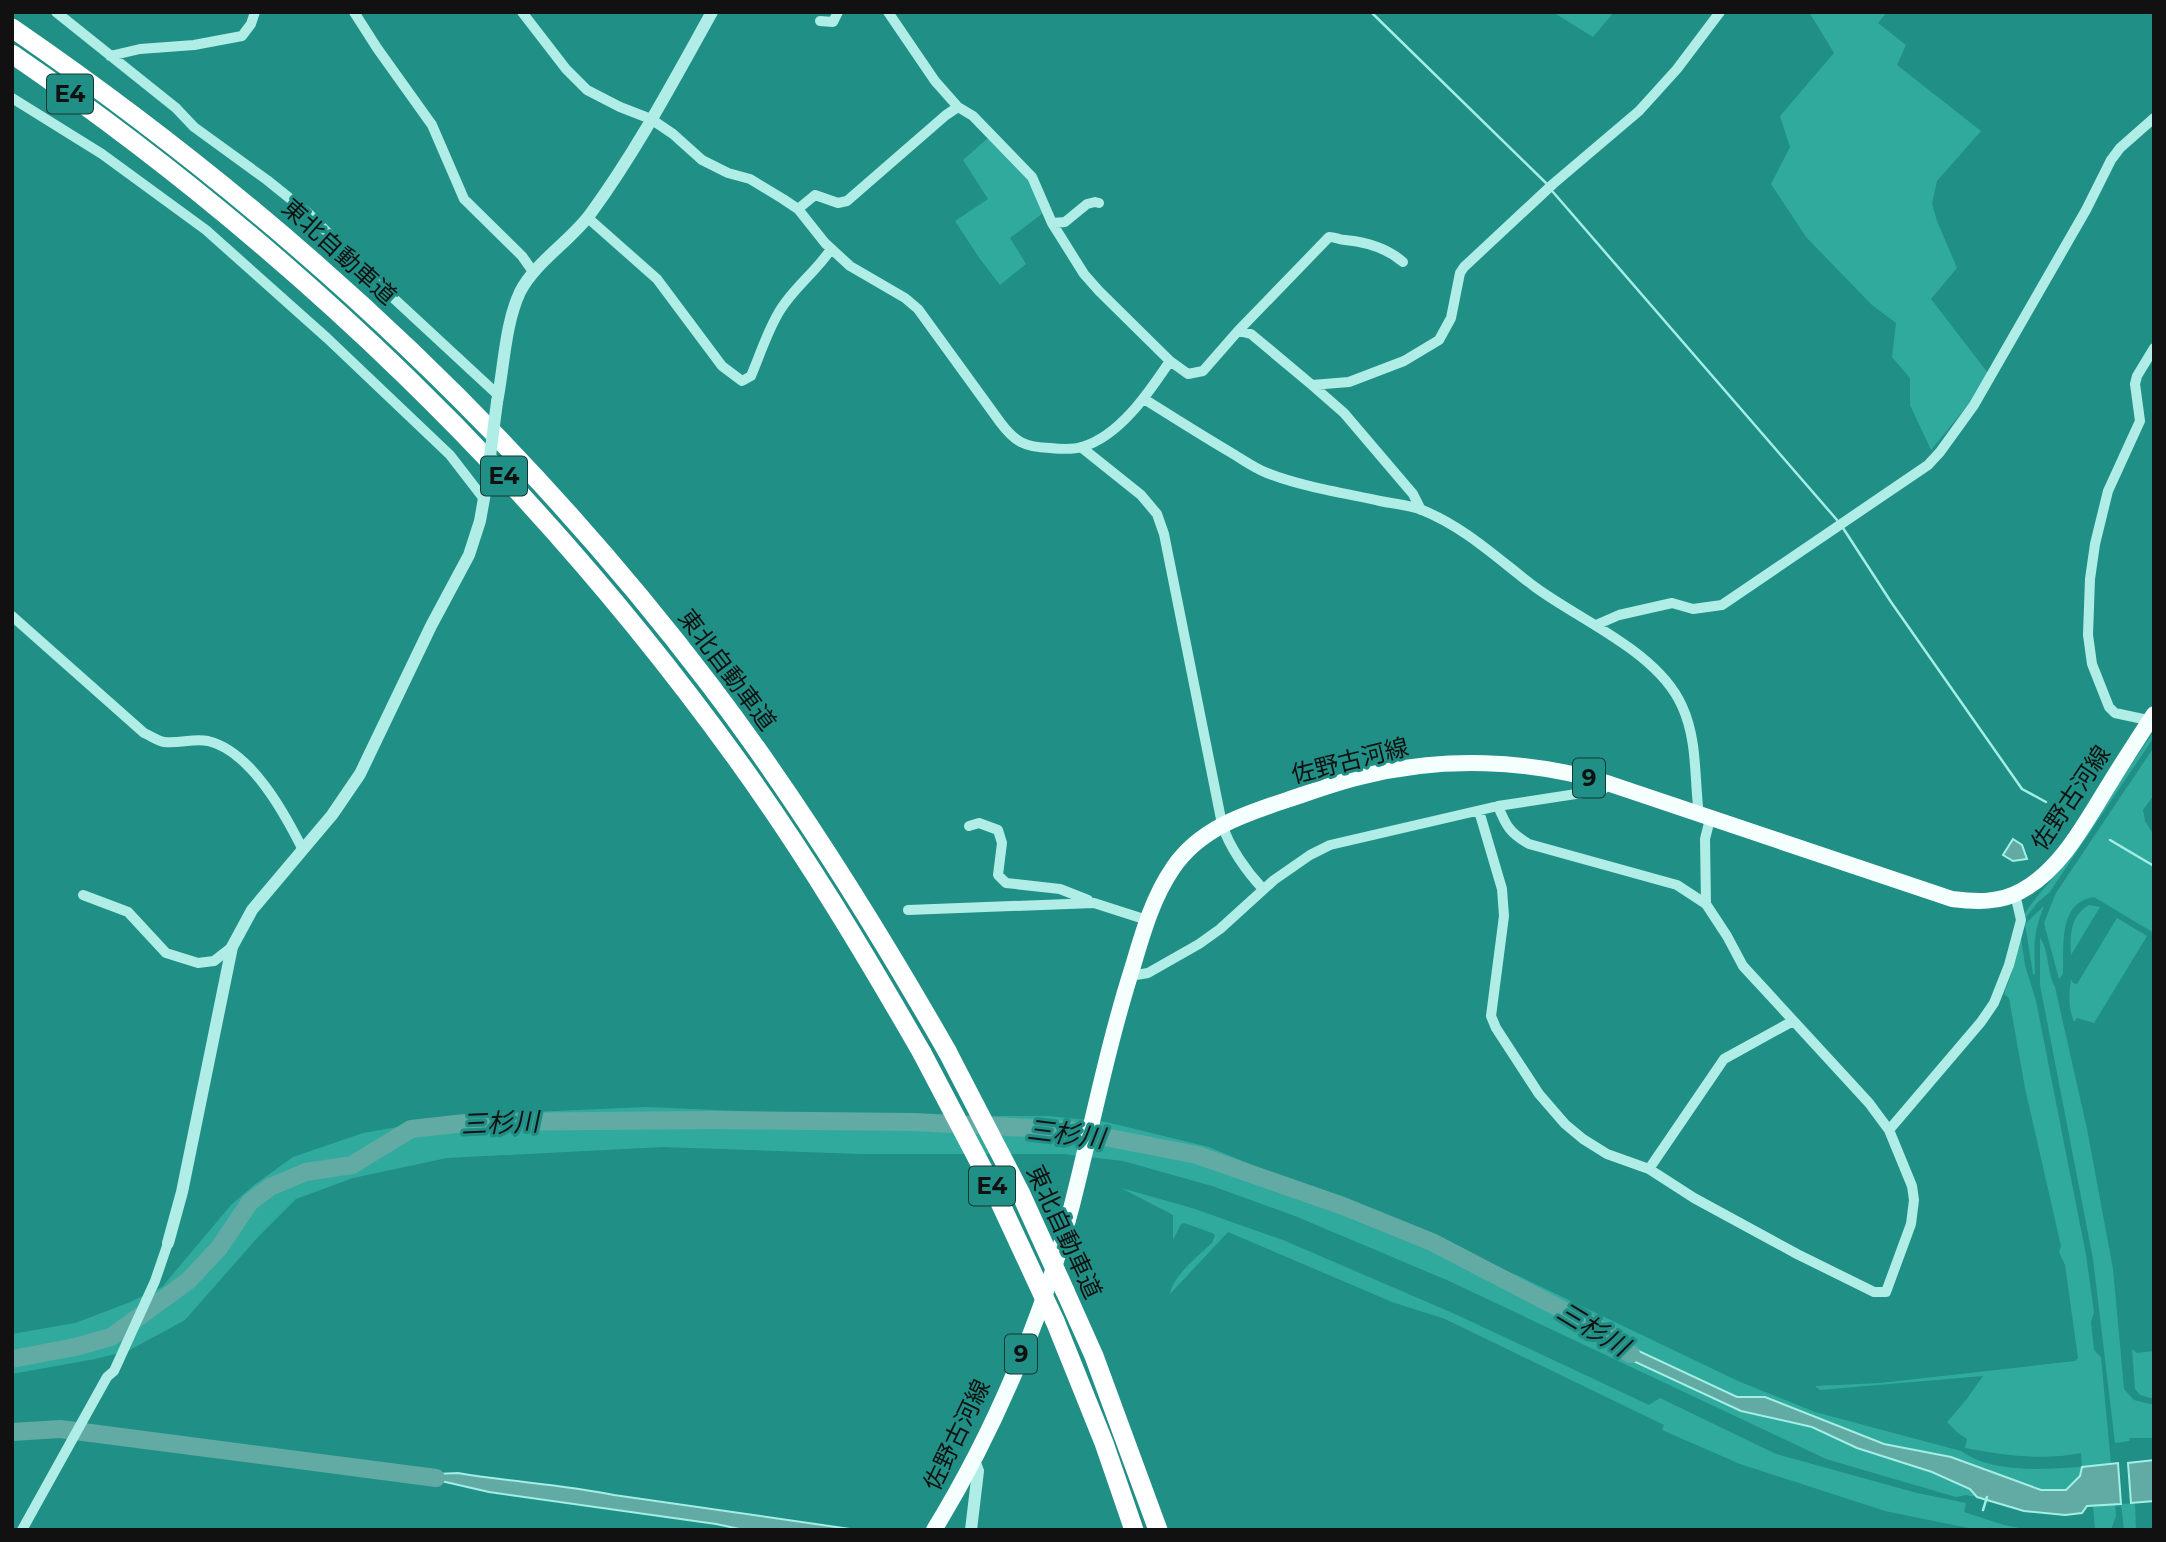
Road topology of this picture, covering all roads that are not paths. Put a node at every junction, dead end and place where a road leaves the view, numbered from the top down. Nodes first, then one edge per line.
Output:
1 (56, 12) edge
2 (255, 12) edge
3 (354, 12) edge
4 (522, 12) edge
5 (712, 12) edge
6 (838, 12) edge
7 (888, 12) edge
8 (1720, 12) edge
9 (12, 14) edge
10 (820, 21) dead end
11 (12, 28) edge
12 (12, 54) edge
13 (110, 56) junction
14 (12, 69) edge
15 (12, 98) edge
16 (958, 107) junction
17 (2154, 118) edge
18 (651, 119) junction
19 (126, 136) junction
20 (1100, 204) dead end
21 (798, 209) junction
22 (588, 218) junction
23 (1052, 223) junction
24 (277, 229) junction
25 (831, 249) junction
26 (1403, 262) dead end
27 (534, 273) junction
28 (1238, 331) junction
29 (2154, 348) edge
30 (1170, 361) junction
31 (1311, 385) junction
32 (497, 398) junction
33 (1144, 399) junction
34 (1081, 447) junction
35 (485, 493) junction
36 (1421, 510) junction
37 (12, 616) edge
38 (1596, 625) junction
39 (2151, 718) edge
40 (1610, 784) junction
41 (1498, 806) junction
42 (1479, 811) junction
43 (1705, 817) junction
44 (1222, 824) junction
45 (969, 826) dead end
46 (303, 850) junction
47 (1263, 889) junction
48 (2015, 894) junction
49 (83, 895) dead end
50 (1094, 902) junction
51 (1706, 904) junction
52 (908, 910) dead end
53 (1147, 920) junction
54 (232, 947) junction
55 (1130, 976) junction
56 (1793, 1021) junction
57 (1889, 1130) junction
58 (1649, 1168) junction
59 (168, 1243) joint
60 (973, 1458) junction
61 (1131, 1522) edge
62 (1156, 1523) edge
63 (935, 1528) edge
64 (22, 1530) edge
65 (971, 1530) edge

1 - 13 street
2 - 13 street
3 - 27 street
4 - 18 street
5 - 18 street
6 - 10 street
7 - 16 street
8 - 31 street
9 - 24 highway
11 - 24 highway, 東北自動車道 / E4
12 - 19 highway, 東北自動車道 / E4
13 - 32 street
14 - 19 highway
15 - 35 street
16 - 21 street
16 - 23 street
17 - 38 street
18 - 21 street
18 - 22 street
19 - 61 highway, 東北自動車道 / E4, bridge
20 - 23 street
21 - 25 street
22 - 25 street
22 - 27 street
23 - 30 street
24 - 62 highway, 東北自動車道 / E4, bridge
25 - 34 street
26 - 28 street
27 - 32 street
28 - 30 street
28 - 31 street
29 - 39 street
30 - 33 street
31 - 36 street
32 - 35 street, bridge
33 - 34 street
33 - 36 street
34 - 44 street
35 - 46 street
36 - 38 street
37 - 46 street
38 - 43 street
39 - 48 main road, 佐野古河線 / 9
40 - 41 street
40 - 43 main road, 佐野古河線 / 9
40 - 44 main road, 佐野古河線 / 9
41 - 42 street
41 - 51 street
42 - 47 street
42 - 58 street
43 - 48 main road, 佐野古河線 / 9
43 - 51 street
44 - 47 street
44 - 53 main road, 佐野古河線 / 9
45 - 50 street
46 - 54 street
47 - 55 street
48 - 57 street
49 - 54 street
50 - 52 street
50 - 53 street
51 - 56 street
53 - 55 main road, 佐野古河線 / 9
54 - 59 street
55 - 60 main road, 佐野古河線 / 9
56 - 57 street
56 - 58 street
57 - 58 street
59 - 64 street
60 - 63 main road, 佐野古河線 / 9
60 - 65 street

